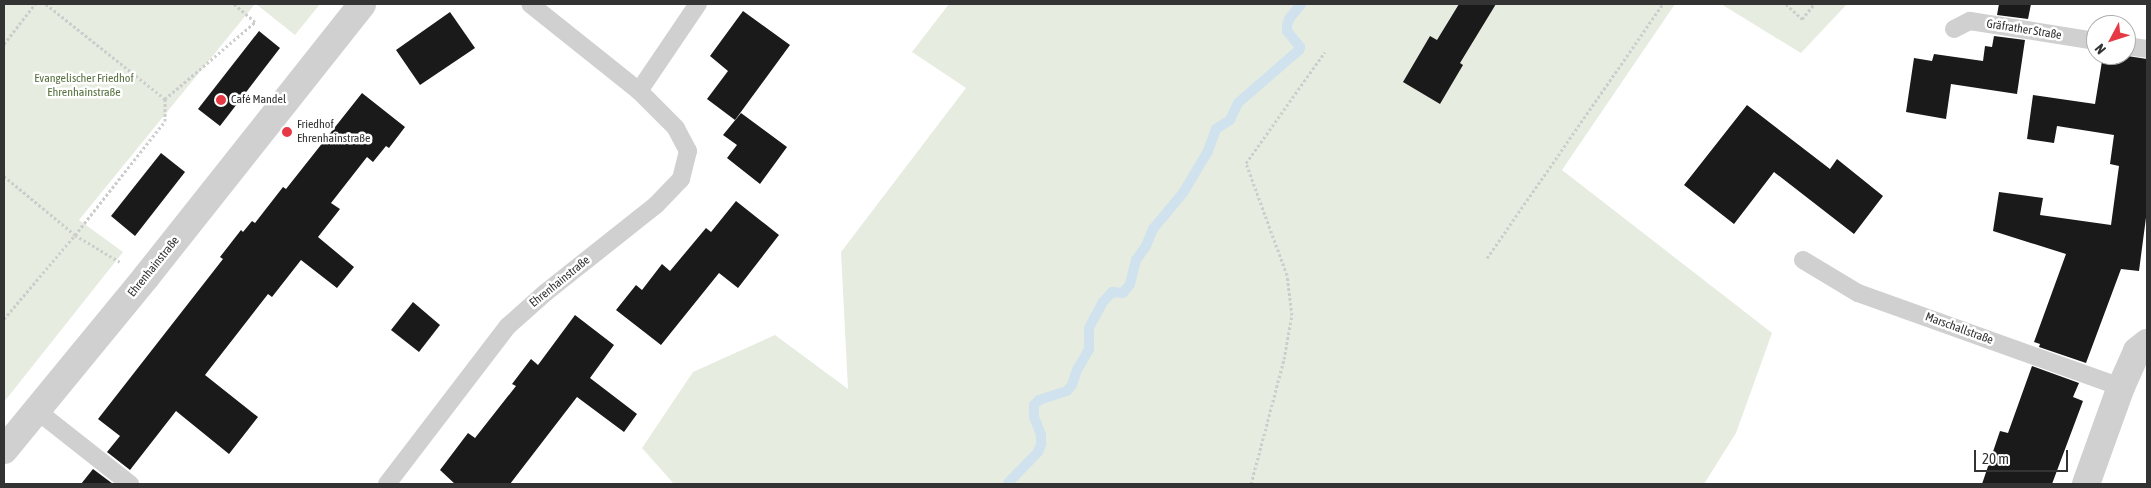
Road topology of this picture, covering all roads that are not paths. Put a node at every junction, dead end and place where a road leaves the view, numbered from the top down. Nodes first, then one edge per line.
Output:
1 (362, 4) edge
2 (530, 4) edge
3 (698, 4) edge
4 (1954, 29) dead end
5 (2086, 39) edge
6 (640, 91) junction
7 (1803, 260) dead end
8 (2147, 343) edge
9 (2121, 388) junction
10 (36, 410) junction
11 (4, 450) edge
12 (130, 484) edge
13 (388, 484) edge
14 (2086, 484) edge

1 - 10 street, Ehrenhainstraße
2 - 6 lane, Ehrenhainstraße
3 - 6 lane
4 - 5 lane, Gräfrather Straße
6 - 13 lane, Ehrenhainstraße
7 - 9 lane, Marschallstraße
8 - 9 street
9 - 14 street
10 - 11 street, Ehrenhainstraße
10 - 12 lane

